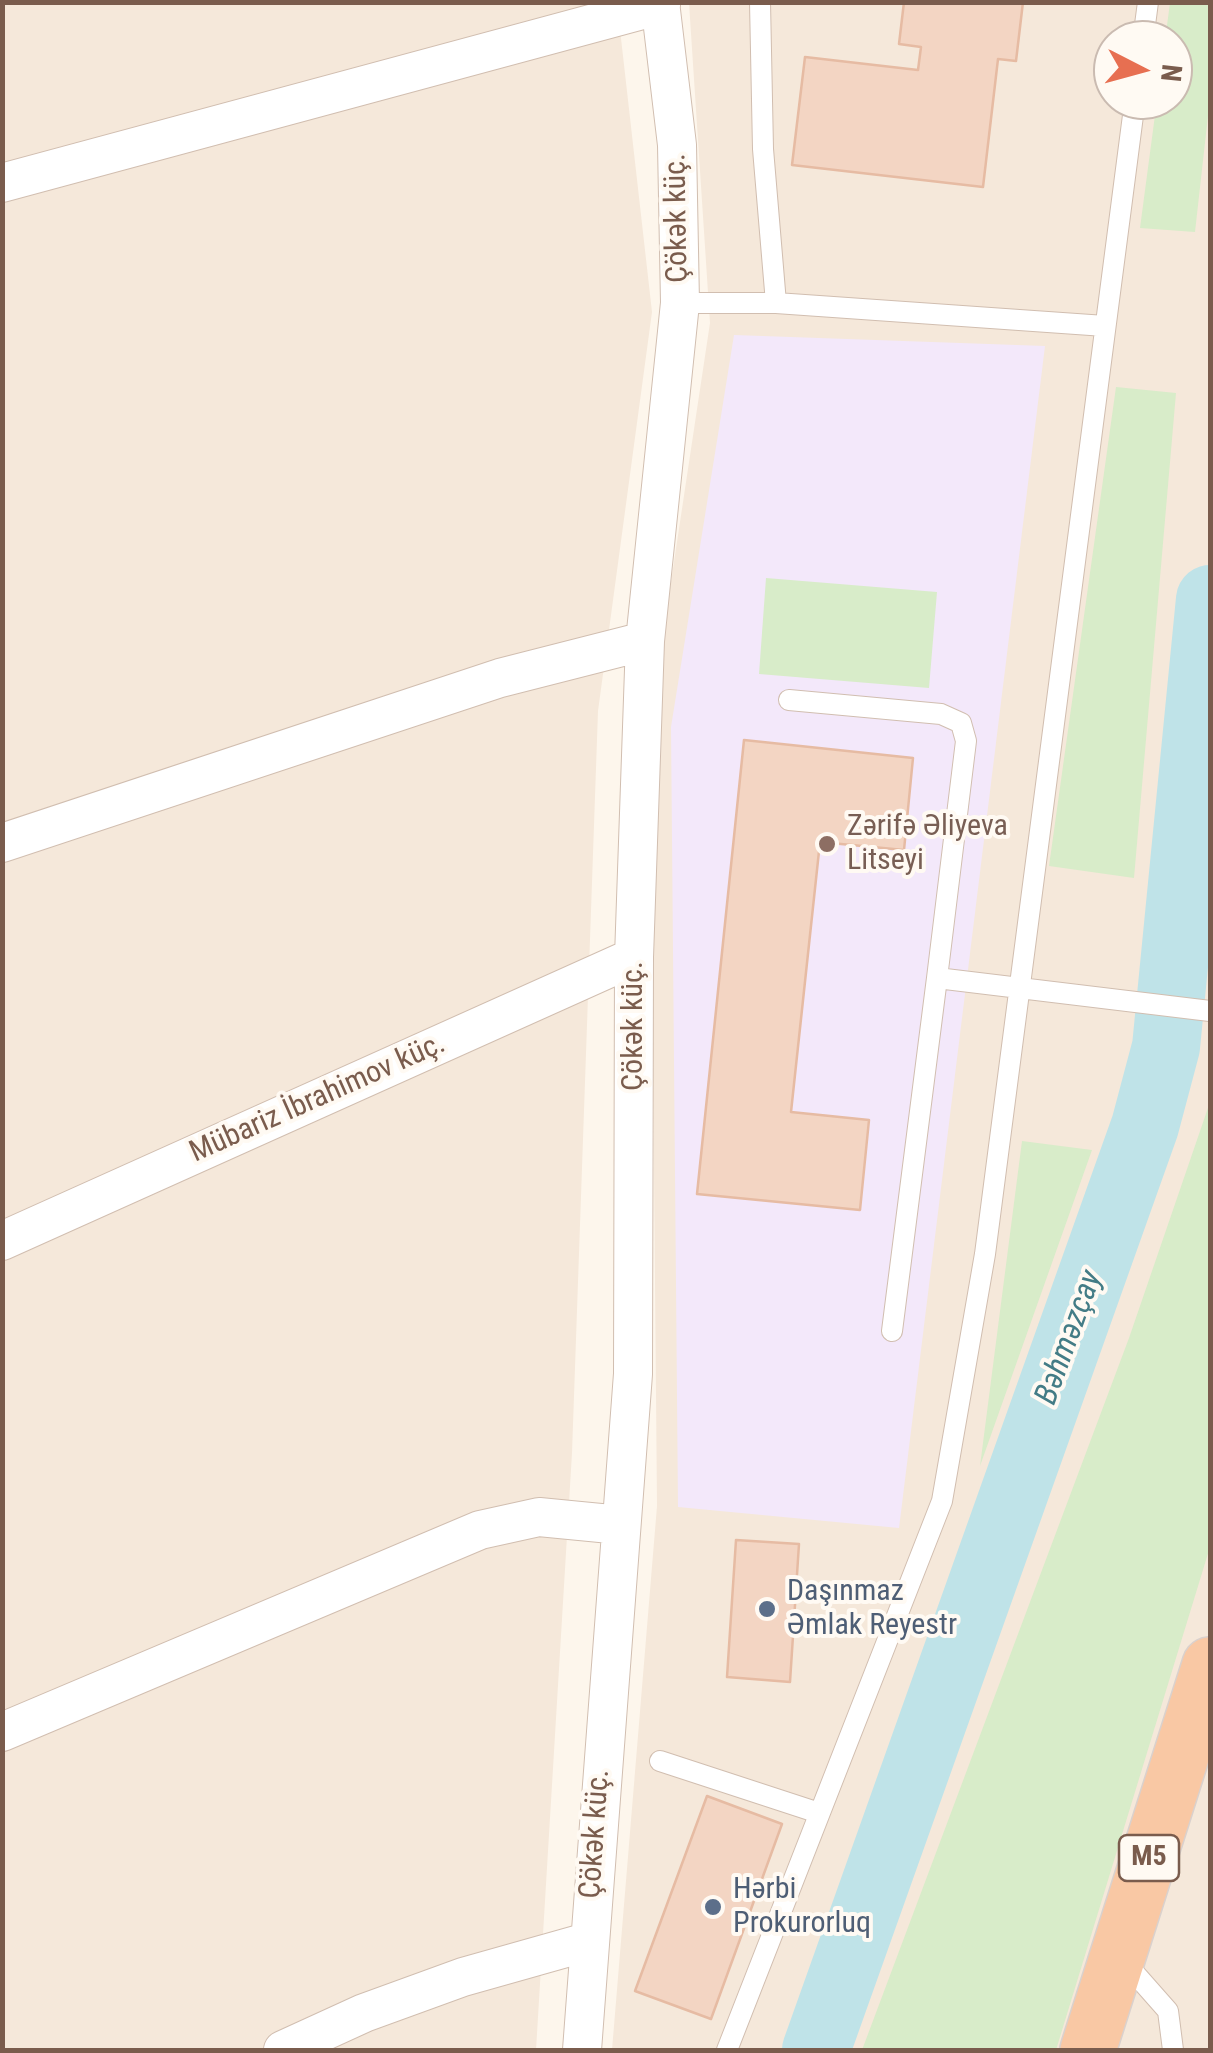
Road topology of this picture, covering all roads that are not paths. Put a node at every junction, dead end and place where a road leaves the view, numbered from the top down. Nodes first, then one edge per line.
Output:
1 (760, 2) edge
2 (661, 4) edge
3 (1132, 120) edge
4 (2, 184) edge
5 (680, 303) junction
6 (776, 304) junction
7 (1105, 326) junction
8 (645, 642) junction
9 (789, 700) dead end
10 (2, 843) edge
11 (634, 957) junction
12 (937, 978) junction
13 (1021, 986) junction
14 (1210, 1010) edge
15 (2, 1240) edge
16 (892, 1331) dead end
17 (620, 1524) junction
18 (1210, 1666) edge
19 (2, 1732) edge
20 (660, 1761) dead end
21 (819, 1813) junction
22 (588, 1942) junction
23 (1118, 1954) junction
24 (282, 2050) edge
25 (582, 2050) edge
26 (726, 2050) edge
27 (1088, 2050) edge
28 (1174, 2050) edge

1 - 6 lane
2 - 4 street
2 - 5 street, Çökək küç.
3 - 7 lane
5 - 6 lane
5 - 8 street, Çökək küç.
6 - 7 lane
7 - 13 lane
8 - 10 street
8 - 11 street, Çökək küç.
9 - 12 lane
11 - 15 street, Mübariz İbrahimov küç.
11 - 17 street, Çökək küç.
12 - 13 lane
12 - 16 lane
13 - 14 lane
13 - 21 lane
17 - 19 street
17 - 22 street, Çökək küç.
18 - 23 highway, M5
20 - 21 lane
21 - 26 lane
22 - 24 street
22 - 25 street, Çökək küç.
23 - 27 highway, M5
23 - 28 lane

